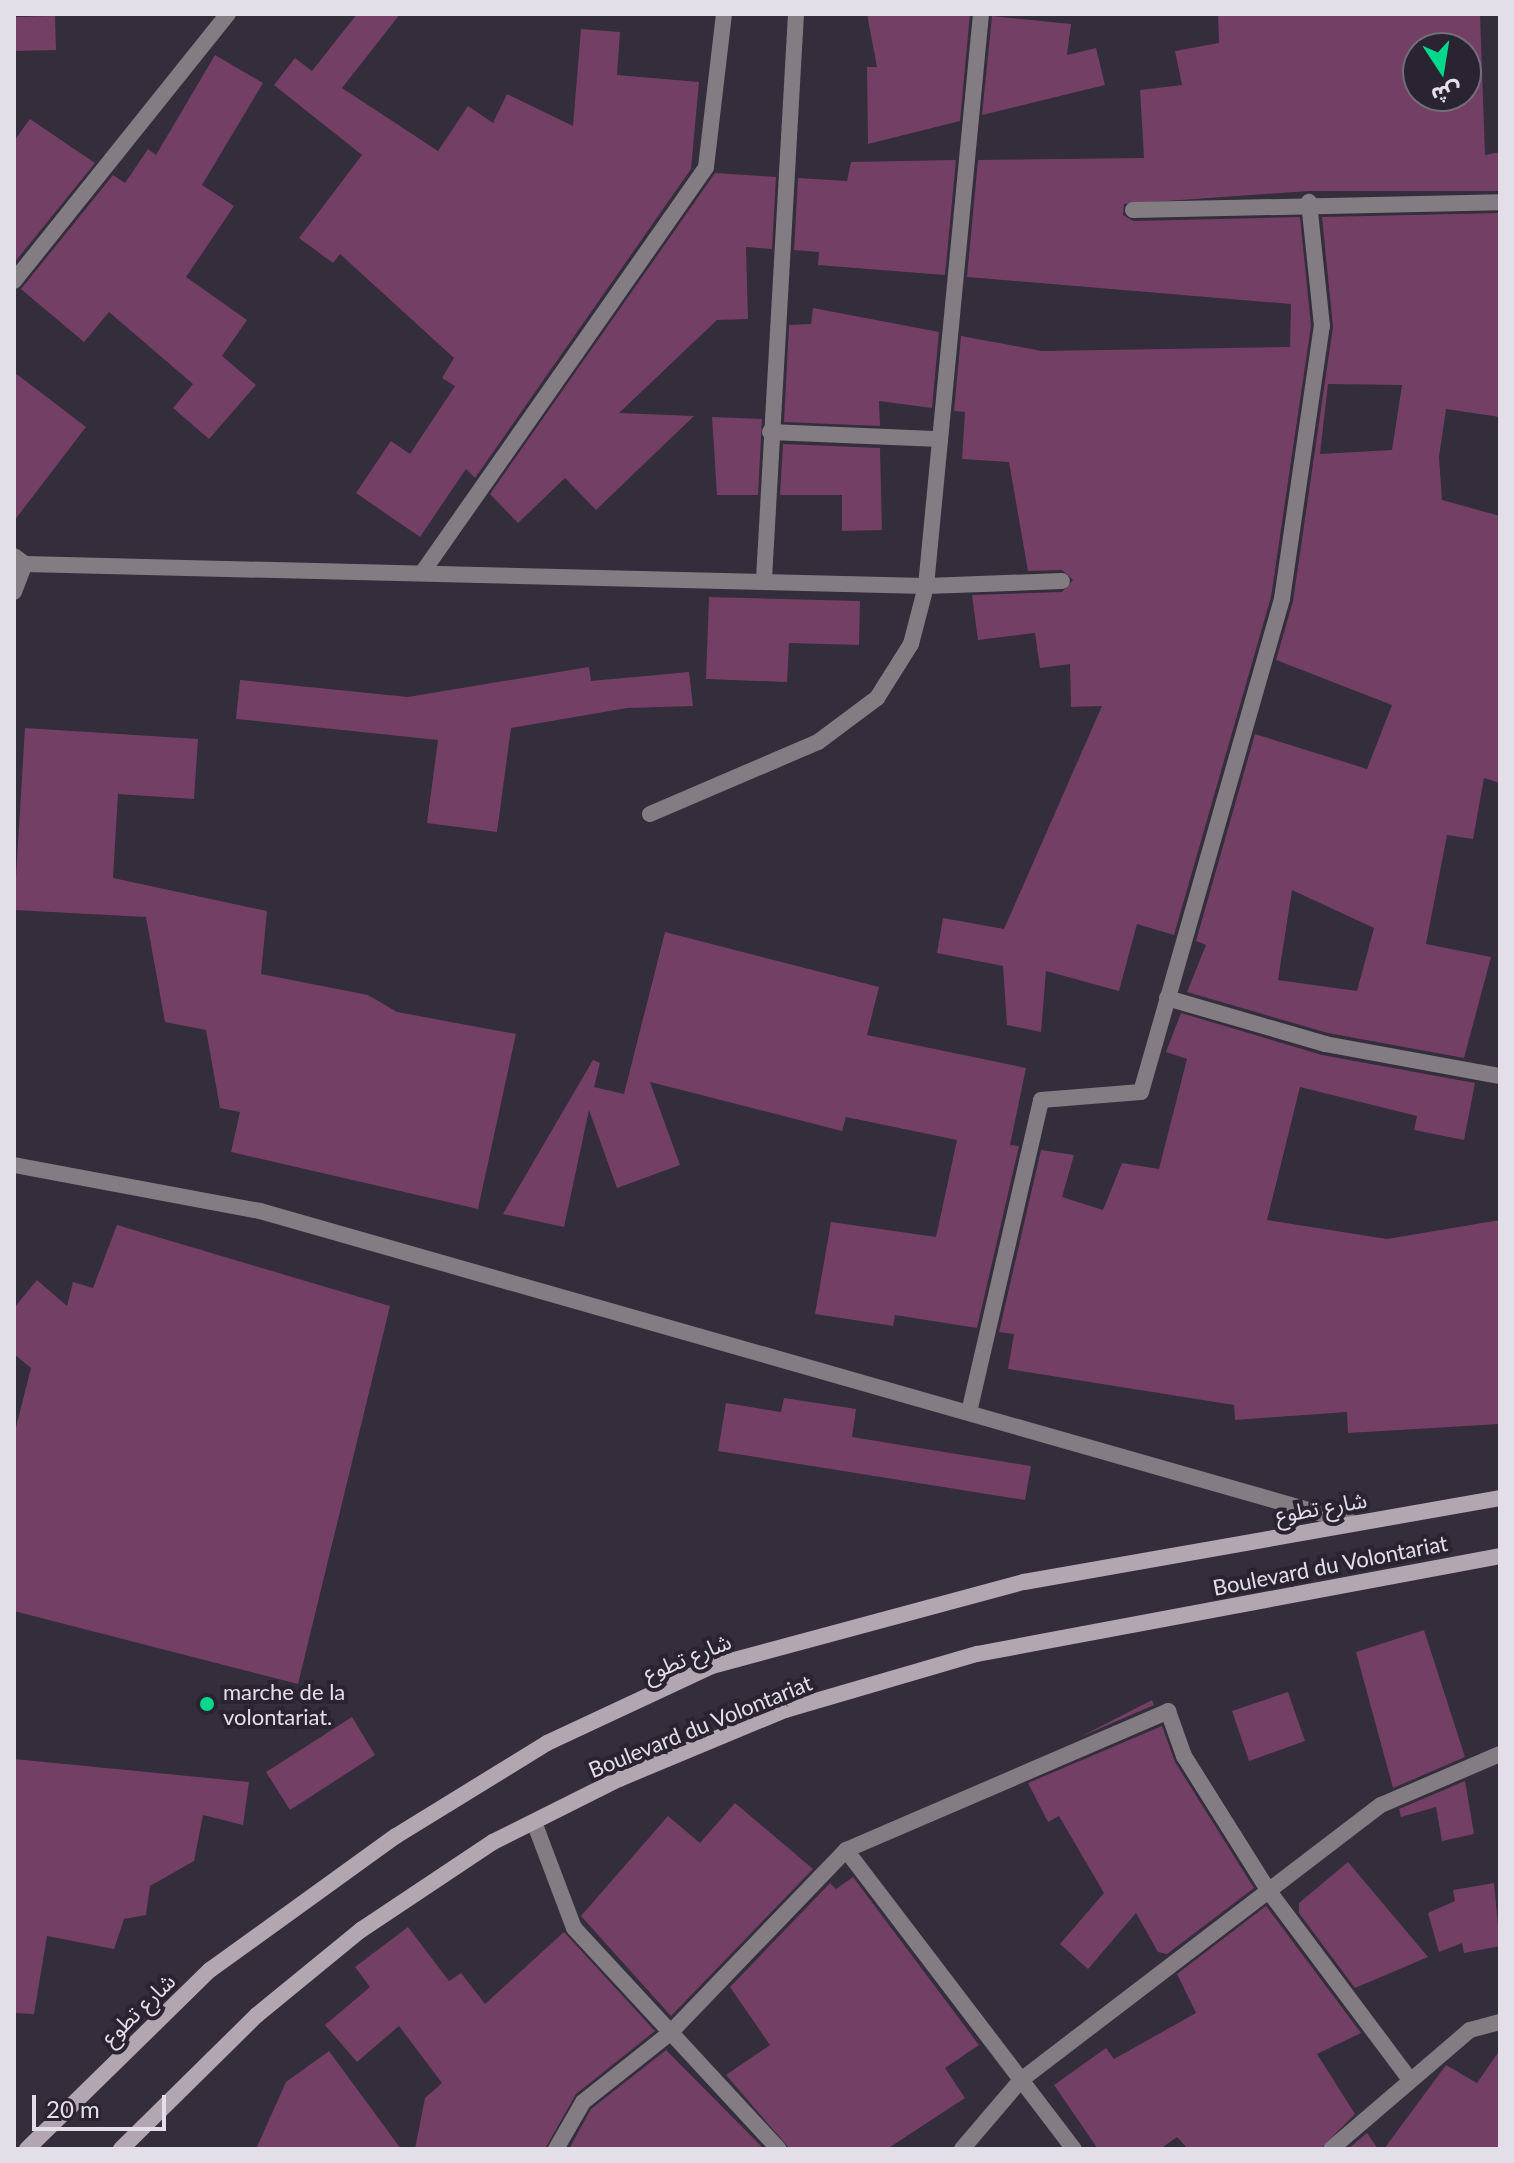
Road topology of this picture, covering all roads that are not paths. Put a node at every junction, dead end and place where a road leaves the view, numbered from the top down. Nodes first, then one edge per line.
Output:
1 (228, 14) edge
2 (724, 14) edge
3 (796, 14) edge
4 (981, 14) edge
5 (1309, 202) junction
6 (1500, 202) edge
7 (1133, 210) dead end
8 (14, 281) edge
9 (770, 432) junction
10 (940, 439) junction
11 (19, 560) edge
12 (422, 573) junction
13 (764, 579) junction
14 (1062, 581) dead end
15 (926, 586) junction
16 (14, 592) edge
17 (650, 814) dead end
18 (1167, 998) junction
19 (1500, 1076) edge
20 (14, 1165) edge
21 (970, 1408) junction
22 (1500, 1498) edge
23 (1354, 1523) junction
24 (1500, 1556) edge
25 (1500, 1754) edge
26 (534, 1822) junction
27 (846, 1850) junction
28 (1268, 1890) junction
29 (1500, 2022) edge
30 (670, 2033) junction
31 (1021, 2080) junction
32 (1410, 2080) junction
33 (27, 2149) edge
34 (121, 2149) edge
35 (556, 2149) edge
36 (779, 2149) edge
37 (962, 2149) edge
38 (1074, 2149) edge
39 (1331, 2149) edge

1 - 8 street
2 - 12 street
3 - 9 street
4 - 10 street
5 - 6 street
5 - 7 street
5 - 18 street
9 - 10 street
9 - 13 street
10 - 15 street
11 - 12 street
11 - 16 street
12 - 13 street
13 - 15 street
14 - 15 street
15 - 17 street
18 - 19 street
18 - 21 street
20 - 21 street
21 - 23 street
22 - 23 main road, شارع تطوع
23 - 33 main road, شارع تطوع
24 - 26 main road, Boulevard du Volontariat
25 - 28 street
26 - 30 street
26 - 34 main road, Boulevard du Volontariat
27 - 28 street
27 - 30 street
27 - 31 street
28 - 31 street
28 - 32 street
29 - 32 street
30 - 35 street
30 - 36 street
31 - 37 street
31 - 38 street
32 - 39 street

